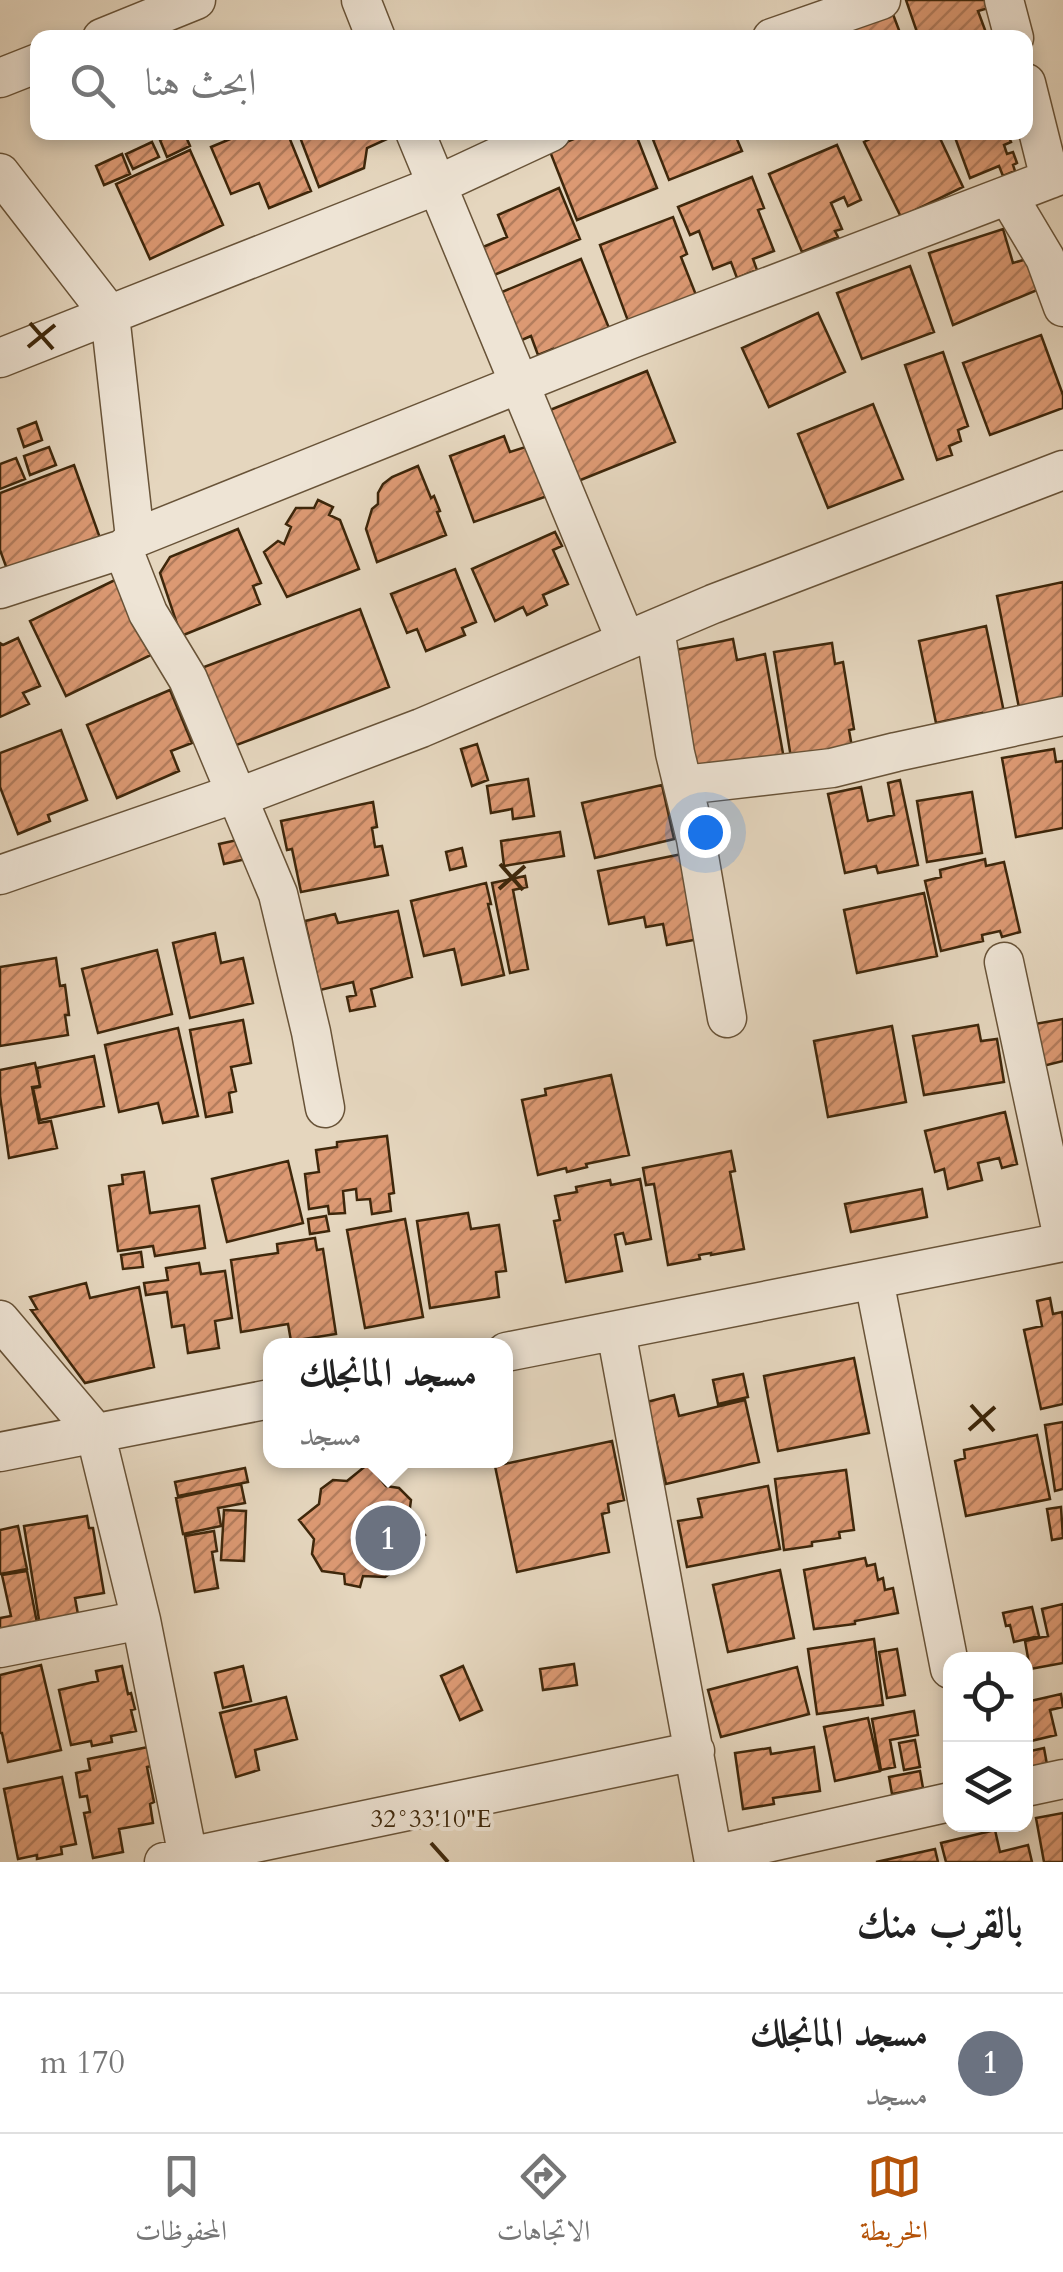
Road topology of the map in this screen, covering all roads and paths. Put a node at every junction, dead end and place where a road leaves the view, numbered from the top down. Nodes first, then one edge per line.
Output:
1 (196, 0) edge
2 (360, 0) edge
3 (881, 0) edge
4 (1004, 0) edge
5 (122, 30) edge
6 (373, 30) edge
7 (795, 30) edge
8 (1012, 30) edge
9 (30, 67) edge
10 (0, 78) edge
11 (1033, 105) edge
12 (418, 140) edge
13 (533, 140) edge
14 (0, 173) edge
15 (1056, 176) edge
16 (437, 185) junction
17 (1008, 196) junction
18 (1063, 307) edge
19 (110, 314) junction
20 (0, 358) edge
21 (520, 384) junction
22 (1062, 473) edge
23 (129, 544) junction
24 (0, 589) edge
25 (640, 635) junction
26 (1063, 716) edge
27 (684, 785) junction
28 (238, 798) junction
29 (0, 875) edge
30 (1004, 962) dead end
31 (727, 1018) dead end
32 (326, 1108) dead end
33 (1063, 1240) edge
34 (874, 1280) junction
35 (0, 1320) edge
36 (616, 1331) junction
37 (513, 1351) edge
38 (263, 1400) edge
39 (95, 1432) junction
40 (0, 1452) edge
41 (141, 1620) junction
42 (0, 1648) edge
43 (947, 1652) edge
44 (695, 1750) junction
45 (1063, 1779) edge
46 (1033, 1785) edge
47 (943, 1804) edge
48 (714, 1858) edge
49 (180, 1860) edge

1 - 5 street
2 - 6 street
3 - 7 street
4 - 8 street
9 - 10 street
11 - 15 street
12 - 16 street
13 - 16 street
14 - 19 street
15 - 17 street
16 - 19 street
16 - 21 street
17 - 18 street
17 - 21 street
19 - 20 street
19 - 23 street
21 - 23 street
21 - 25 street
22 - 25 street
23 - 24 street
23 - 28 street
25 - 27 street
25 - 28 street
26 - 27 street
27 - 31 street
28 - 29 street
28 - 32 street
30 - 33 street
33 - 34 street
34 - 36 street
34 - 43 street
35 - 39 street
36 - 37 street
36 - 44 street
38 - 39 street
39 - 40 street
39 - 41 street
41 - 42 street
41 - 49 street
44 - 48 street
44 - 49 street
45 - 46 street
47 - 48 street

